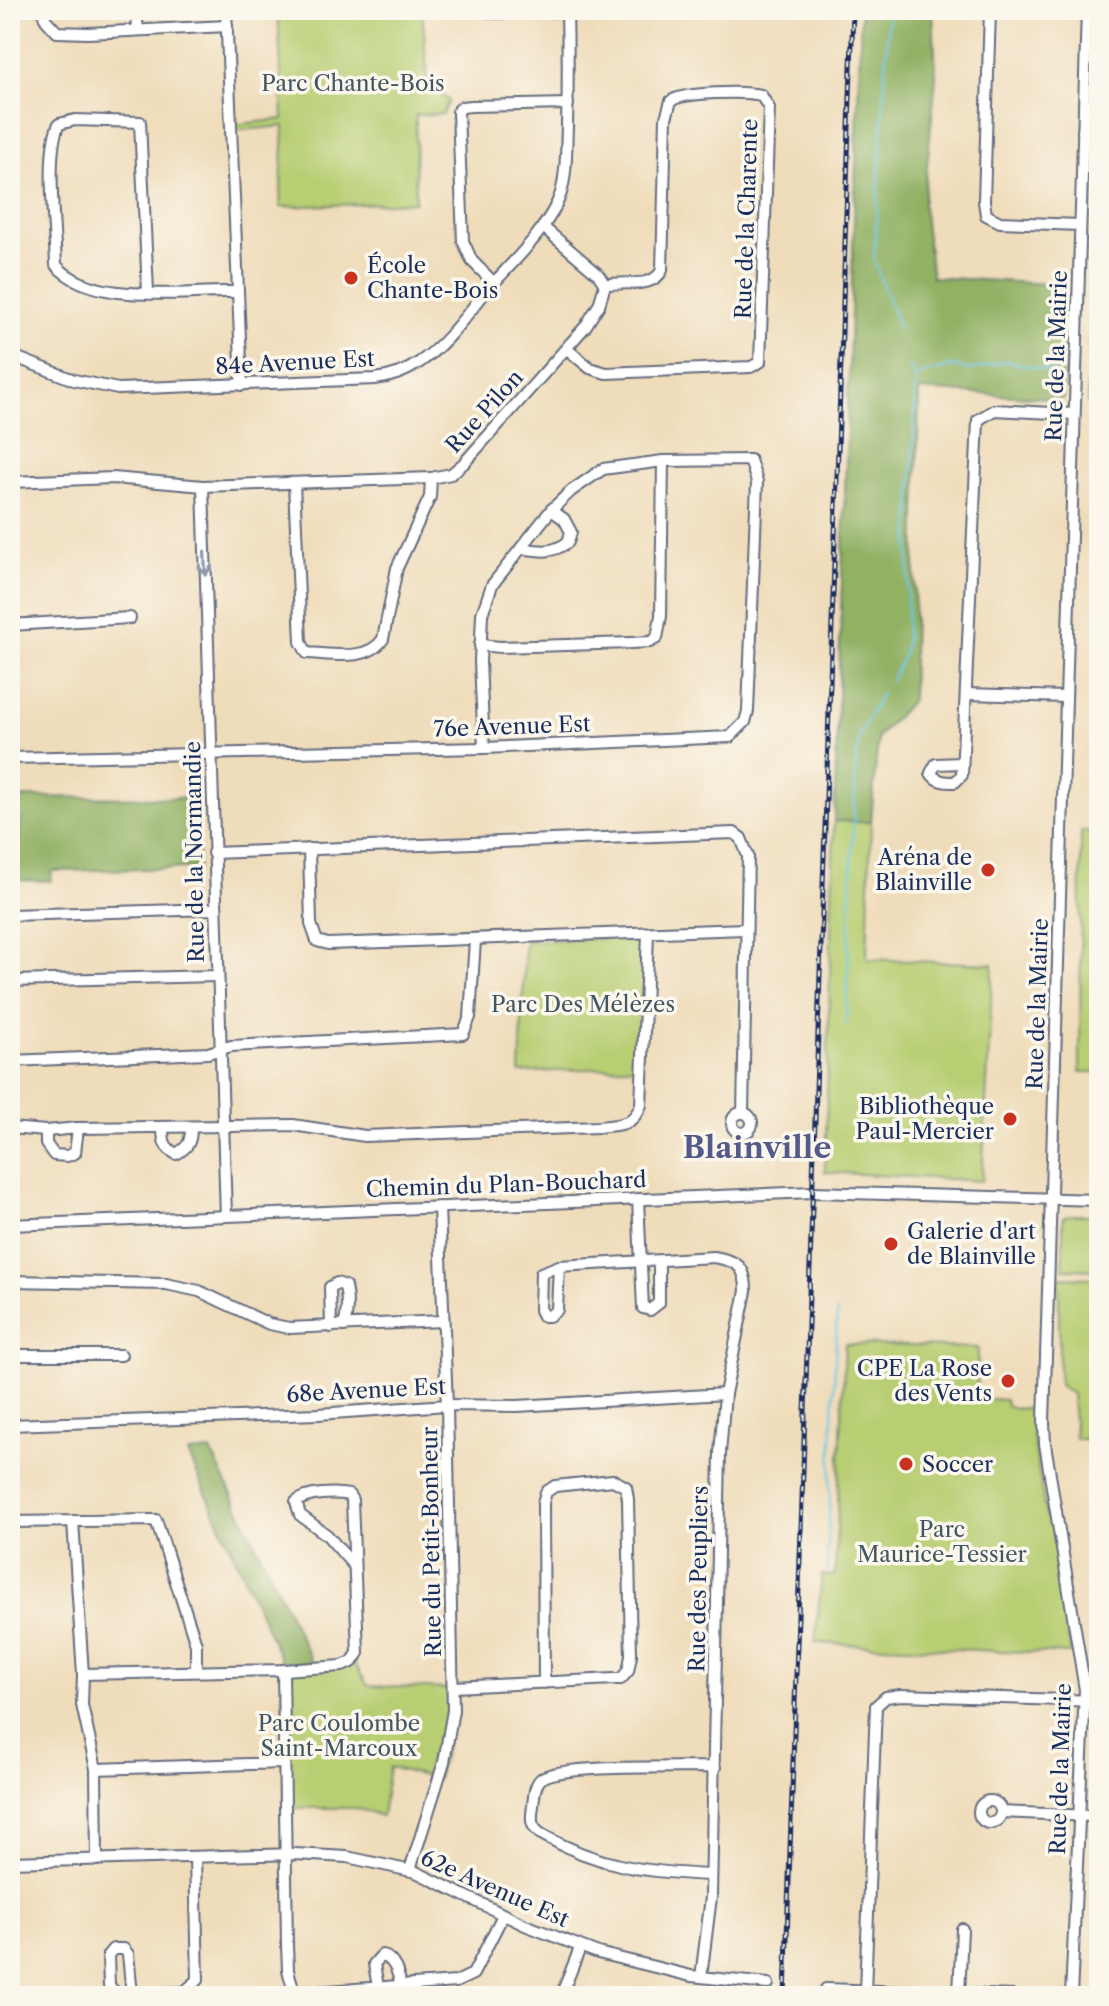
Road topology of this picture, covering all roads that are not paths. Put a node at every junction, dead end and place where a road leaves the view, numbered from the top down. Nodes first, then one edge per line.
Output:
1 (42, 10) edge
2 (136, 10) edge
3 (226, 10) edge
4 (478, 10) edge
5 (567, 10) edge
6 (990, 10) edge
7 (1087, 10) edge
8 (227, 26) junction
9 (138, 30) junction
10 (568, 104) junction
11 (1083, 131) junction
12 (1099, 131) edge
13 (1080, 225) junction
14 (543, 227) junction
15 (494, 283) junction
16 (605, 285) junction
17 (148, 292) junction
18 (238, 292) junction
19 (567, 349) junction
20 (10, 355) edge
21 (242, 385) junction
22 (1074, 414) junction
23 (663, 461) junction
24 (431, 478) junction
25 (10, 482) edge
26 (294, 483) junction
27 (203, 486) junction
28 (551, 510) junction
29 (521, 548) junction
30 (130, 618) dead end
31 (10, 625) edge
32 (480, 645) junction
33 (966, 694) junction
34 (1066, 697) junction
35 (484, 748) junction
36 (212, 754) junction
37 (10, 758) edge
38 (962, 763) dead end
39 (309, 849) junction
40 (213, 853) junction
41 (215, 909) junction
42 (10, 915) edge
43 (745, 929) junction
44 (648, 934) junction
45 (475, 940) junction
46 (217, 976) junction
47 (10, 981) edge
48 (220, 1050) junction
49 (10, 1061) edge
50 (743, 1113) dead end
51 (223, 1126) junction
52 (163, 1127) junction
53 (191, 1127) junction
54 (10, 1128) edge
55 (78, 1128) junction
56 (46, 1131) junction
57 (1051, 1198) junction
58 (638, 1199) junction
59 (1099, 1200) edge
60 (439, 1207) junction
61 (226, 1216) junction
62 (10, 1225) edge
63 (642, 1261) junction
64 (659, 1262) junction
65 (559, 1266) dead end
66 (10, 1281) edge
67 (443, 1321) junction
68 (344, 1326) junction
69 (331, 1327) junction
70 (10, 1355) edge
71 (121, 1355) dead end
72 (725, 1394) junction
73 (447, 1405) junction
74 (10, 1425) edge
75 (73, 1521) junction
76 (10, 1522) edge
77 (354, 1566) junction
78 (283, 1670) junction
79 (196, 1671) junction
80 (83, 1674) junction
81 (544, 1683) junction
82 (454, 1687) junction
83 (1085, 1701) junction
84 (1099, 1701) edge
85 (283, 1763) junction
86 (715, 1767) junction
87 (96, 1769) junction
88 (1001, 1812) dead end
89 (1092, 1816) edge
90 (285, 1854) junction
91 (195, 1857) junction
92 (97, 1860) junction
93 (10, 1862) edge
94 (410, 1870) junction
95 (711, 1875) junction
96 (503, 1915) junction
97 (962, 1929) dead end
98 (580, 1948) junction
99 (701, 1977) junction
100 (768, 1984) dead end
101 (401, 1986) junction
102 (378, 1987) junction
103 (826, 1989) dead end
104 (865, 1991) junction
105 (959, 1994) junction
106 (132, 1995) edge
107 (561, 1996) edge
108 (1013, 1996) edge
109 (1071, 1996) edge

1 - 9 street
2 - 9 street
3 - 8 street
4 - 5 street
5 - 10 street, 84e Avenue Est
6 - 13 street
7 - 11 street, Rue de la Mairie
8 - 9 street
8 - 18 street
10 - 14 street, 84e Avenue Est
10 - 15 street
11 - 12 street
11 - 13 street, Rue de la Mairie
13 - 22 street, Rue de la Mairie
14 - 15 street, 84e Avenue Est
14 - 16 street
15 - 21 street, 84e Avenue Est
16 - 19 street, Rue Pilon
16 - 19 street, Rue de la Charente
17 - 17 street
17 - 18 street
18 - 21 street
19 - 24 street, Rue Pilon
20 - 21 street, 84e Avenue Est
22 - 33 street
22 - 34 street, Rue de la Mairie
23 - 28 street
23 - 32 street
23 - 35 street, 76e Avenue Est
24 - 26 street
24 - 26 street
25 - 27 street
26 - 27 street
27 -> 36 street, Rue de la Normandie
28 - 29 street
28 - 29 street
29 - 32 street
30 - 31 street
32 - 35 street
33 - 34 street
33 - 38 street
34 - 57 street, Rue de la Mairie
35 - 36 street, 76e Avenue Est
36 - 37 street, 76e Avenue Est
36 - 40 street, Rue de la Normandie
39 - 40 street
39 - 43 street
39 - 45 street
40 - 41 street, Rue de la Normandie
41 - 42 street
41 - 46 street, Rue de la Normandie
43 - 44 street
43 - 50 street
44 - 45 street
44 - 51 street
45 - 48 street
46 - 47 street
46 - 48 street, Rue de la Normandie
48 - 49 street
48 - 51 street, Rue de la Normandie
51 - 53 street
51 - 61 street, Rue de la Normandie
52 - 53 street
52 - 53 street
52 - 55 street
54 - 56 street
55 - 56 street
55 - 56 street
57 - 58 street, Chemin du Plan-Bouchard
57 - 59 street, Chemin du Plan-Bouchard
57 - 83 street, Rue de la Mairie
58 - 60 street, Chemin du Plan-Bouchard
58 - 63 street
60 - 61 street, Chemin du Plan-Bouchard
60 - 67 street, Rue du Petit-Bonheur
61 - 62 street, Chemin du Plan-Bouchard
63 - 64 street, Rue des Peupliers
63 - 64 street
63 - 65 street, Rue des Peupliers
64 - 72 street, Rue des Peupliers
66 - 69 street
67 - 68 street
67 - 73 street, Rue du Petit-Bonheur
68 - 69 street
68 - 69 street
70 - 71 street
72 - 73 street, 68e Avenue Est
72 - 86 street, Rue des Peupliers
73 - 74 street, 68e Avenue Est
73 - 82 street, Rue du Petit-Bonheur
75 - 76 street
75 - 79 street
75 - 80 street
77 - 77 street
77 - 78 street
78 - 79 street
78 - 85 street
79 - 80 street
80 - 87 street
81 - 81 street
81 - 82 street
82 - 94 street, Rue du Petit-Bonheur
83 - 84 street
83 - 89 street, Rue de la Mairie
83 - 104 street
85 - 87 street
85 - 90 street
86 - 95 street, Rue des Peupliers
86 - 95 street
87 - 92 street
88 - 89 street
89 - 109 street, Rue de la Mairie
90 - 91 street, 62e Avenue Est
90 - 94 street, 62e Avenue Est
90 - 102 street
91 - 92 street, 62e Avenue Est
91 - 106 street
92 - 93 street, 62e Avenue Est
94 - 96 street, 62e Avenue Est
95 - 99 street, Rue des Peupliers
96 - 98 street, 62e Avenue Est
96 - 101 street
97 - 105 street
98 - 99 street, 62e Avenue Est
98 - 107 street
99 - 100 street, 62e Avenue Est
101 - 102 street
101 - 102 street
103 - 104 street
104 - 105 street
105 - 108 street

